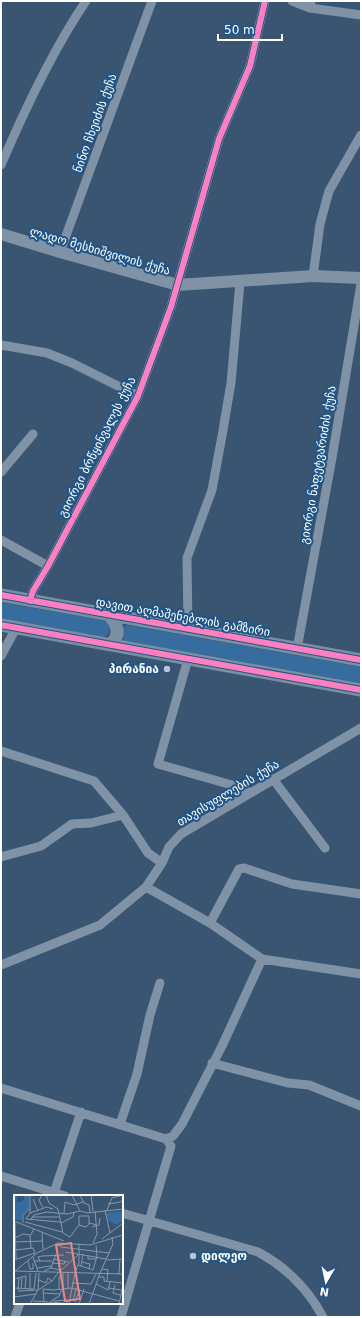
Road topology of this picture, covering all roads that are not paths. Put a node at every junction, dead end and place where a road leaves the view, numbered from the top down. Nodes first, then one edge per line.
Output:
1 (86, 1) edge
2 (152, 1) edge
3 (265, 1) edge
4 (292, 1) edge
5 (310, 4) edge
6 (361, 15) edge
7 (361, 135) edge
8 (1, 165) edge
9 (1, 234) edge
10 (60, 252) junction
11 (313, 276) junction
12 (361, 278) edge
13 (240, 282) junction
14 (361, 284) edge
15 (178, 285) junction
16 (3, 348) edge
17 (138, 396) junction
18 (33, 434) dead end
19 (1, 472) edge
20 (1, 540) edge
21 (48, 566) junction
22 (1, 595) edge
23 (30, 601) junction
24 (109, 615) junction
25 (1, 625) edge
26 (16, 628) junction
27 (188, 629) junction
28 (110, 645) junction
29 (297, 649) junction
30 (1, 656) edge
31 (188, 659) junction
32 (361, 660) edge
33 (361, 690) edge
34 (360, 730) edge
35 (1, 751) edge
36 (273, 779) junction
37 (250, 793) junction
38 (123, 815) junction
39 (325, 848) dead end
40 (1, 857) edge
41 (162, 863) junction
42 (146, 887) junction
43 (361, 894) edge
44 (210, 923) junction
45 (262, 959) junction
46 (1, 965) edge
47 (361, 974) edge
48 (160, 983) dead end
49 (212, 1063) junction
50 (1, 1088) edge
51 (361, 1106) edge
52 (81, 1112) junction
53 (120, 1124) junction
54 (166, 1139) junction
55 (1, 1176) edge
56 (54, 1194) edge
57 (123, 1213) edge
58 (149, 1221) junction
59 (20, 1304) edge
60 (15, 1317) edge
61 (121, 1317) edge
62 (323, 1317) edge

1 - 8 street
2 - 10 street, ნინო ჩხეიძის ქუჩა
3 - 15 street, გიორგი ბრწყინვალეს ქუჩა
4 - 5 street
5 - 6 street
7 - 11 street
9 - 10 street, ლადო მესხიშვილის ქუჩა
10 - 15 street, ლადო მესხიშვილის ქუჩა
11 - 12 street, ლადო მესხიშვილის ქუჩა
11 - 13 street, ლადო მესხიშვილის ქუჩა
13 - 15 street, ლადო მესხიშვილის ქუჩა
13 - 27 street
14 - 29 street, გიორგი ნაფეტვარიძის ქუჩა
15 - 17 street, გიორგი ბრწყინვალეს ქუჩა
16 - 17 street
17 - 21 street, გიორგი ბრწყინვალეს ქუჩა
18 - 19 street
20 - 21 street
21 - 23 street, გიორგი ბრწყინვალეს ქუჩა
22 - 23 main road, დავით აღმაშენებლის გამზირი
23 - 24 main road, დავით აღმაშენებლის გამზირი
24 - 27 main road, დავით აღმაშენებლის გამზირი
24 - 28 main road
25 - 26 main road
26 - 28 main road
26 - 30 street
27 - 29 main road, დავით აღმაშენებლის გამზირი
28 - 31 main road
29 - 32 main road, დავით აღმაშენებლის გამზირი
31 - 33 main road
31 - 37 street
34 - 36 street, თავისუფლების ქუჩა
35 - 38 street
36 - 37 street, თავისუფლების ქუჩა
36 - 39 street
37 - 41 street, თავისუფლების ქუჩა
38 - 40 street
38 - 41 street
41 - 42 street, თავისუფლების ქუჩა
42 - 44 street
42 - 46 street, თავისუფლების ქუჩა
43 - 44 street
44 - 45 street
45 - 47 street
45 - 49 street
48 - 53 street
49 - 51 street
49 - 54 street
50 - 52 street
52 - 53 street
52 - 56 street
53 - 54 street
54 - 58 street
55 - 56 street
57 - 58 street
58 - 61 street
58 - 62 street
59 - 60 street

